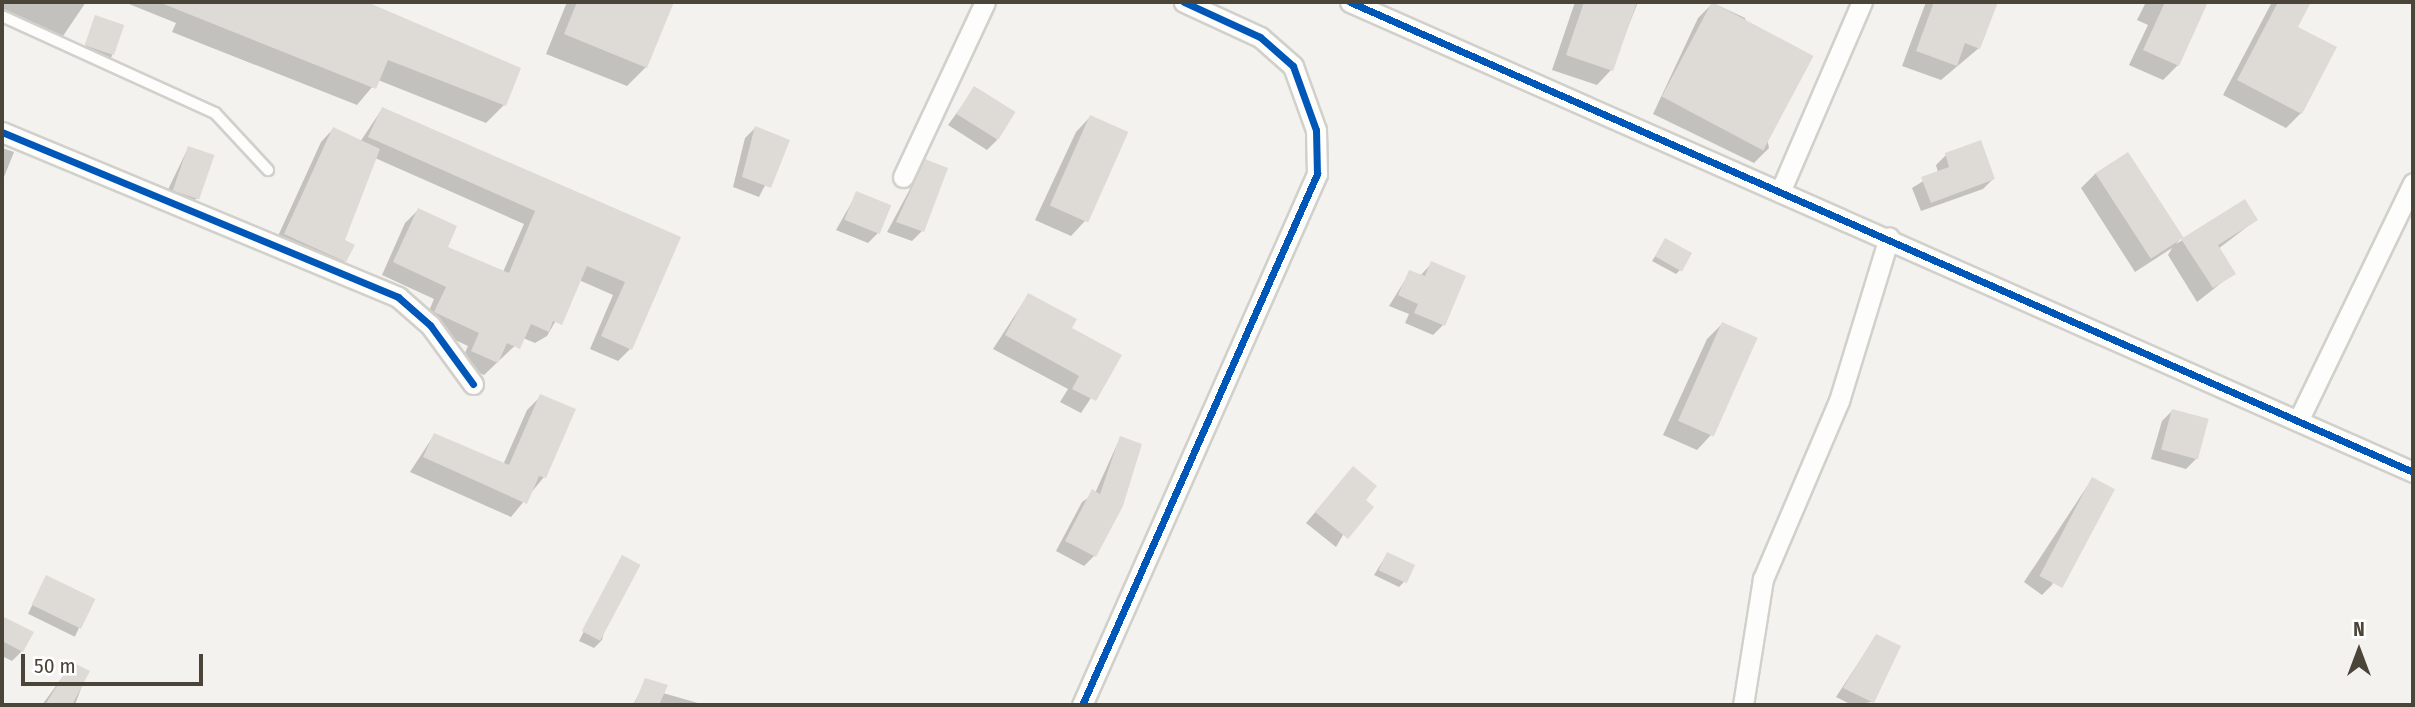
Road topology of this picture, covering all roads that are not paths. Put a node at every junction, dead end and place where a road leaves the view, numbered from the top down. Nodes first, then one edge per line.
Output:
1 (985, 2) edge
2 (1184, 2) edge
3 (1350, 2) edge
4 (1862, 2) edge
5 (2, 16) edge
6 (2, 132) edge
7 (268, 170) dead end
8 (903, 177) dead end
9 (2413, 183) edge
10 (1780, 192) junction
11 (1889, 237) junction
12 (473, 384) dead end
13 (2298, 421) junction
14 (2413, 472) edge
15 (1082, 705) edge
16 (1743, 705) edge

1 - 8 street
2 - 15 street
3 - 10 street
4 - 10 street
5 - 7 lane
6 - 12 street
9 - 13 street
10 - 11 street
11 - 13 street
11 - 16 street
13 - 14 street

